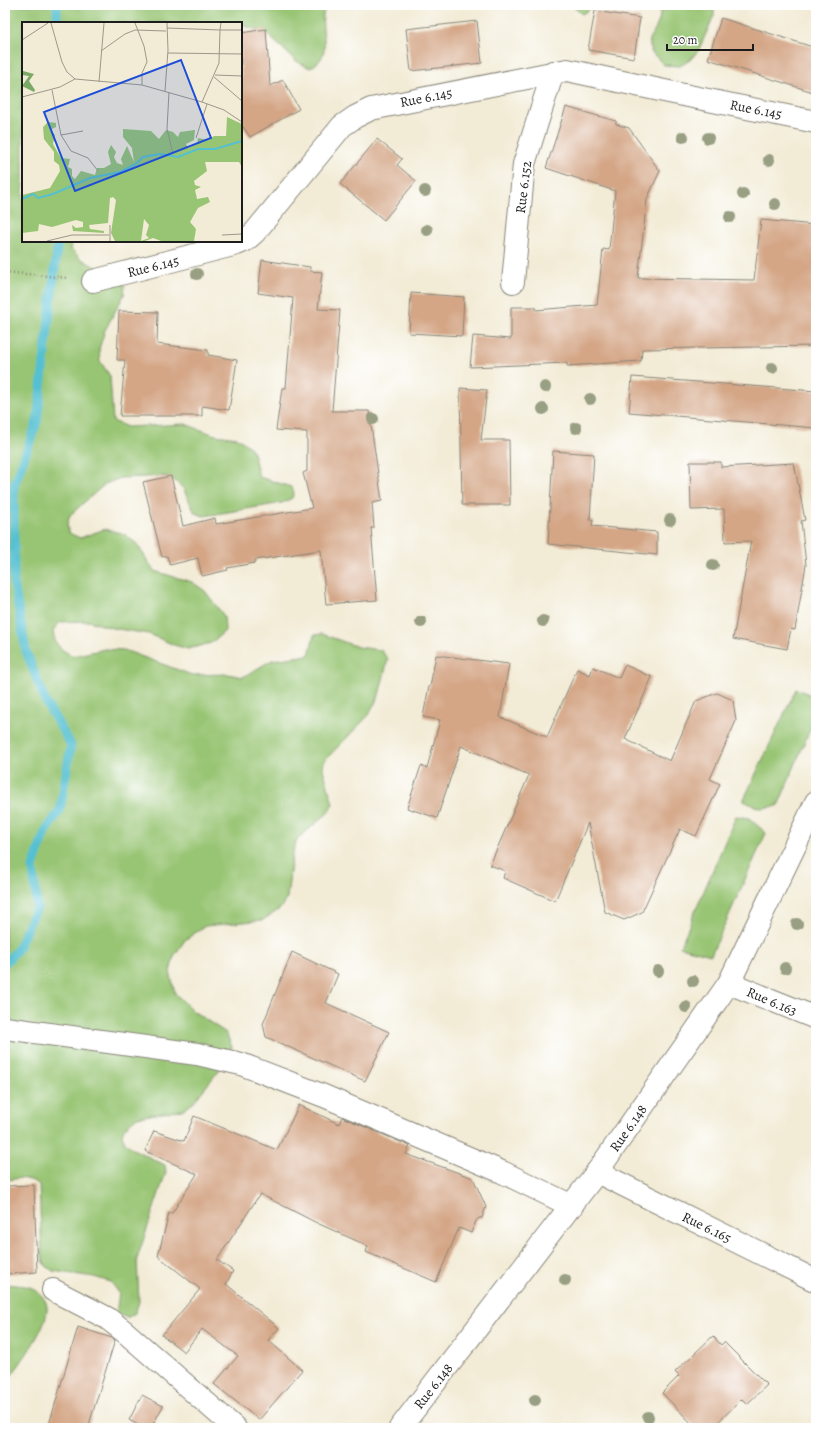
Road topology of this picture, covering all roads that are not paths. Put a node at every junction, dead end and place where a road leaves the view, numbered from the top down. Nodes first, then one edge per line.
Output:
1 (553, 72) junction
2 (816, 122) edge
3 (242, 242) edge
4 (242, 242) edge
5 (93, 281) road end
6 (513, 282) dead end
7 (816, 802) edge
8 (729, 983) junction
9 (816, 1018) edge
10 (5, 1028) edge
11 (597, 1172) junction
12 (572, 1206) junction
13 (816, 1281) edge
14 (53, 1290) dead end
15 (235, 1428) edge
16 (400, 1428) edge

1 - 2 street, Rue 6.145
1 - 3 street, Rue 6.145
1 - 6 street, Rue 6.152
4 - 5 street, Rue 6.145
7 - 8 street, Rue 6.148
8 - 9 street, Rue 6.163
8 - 11 street, Rue 6.148
10 - 12 street
11 - 12 street, Rue 6.148
11 - 13 street, Rue 6.165
12 - 16 street, Rue 6.148
14 - 15 street

